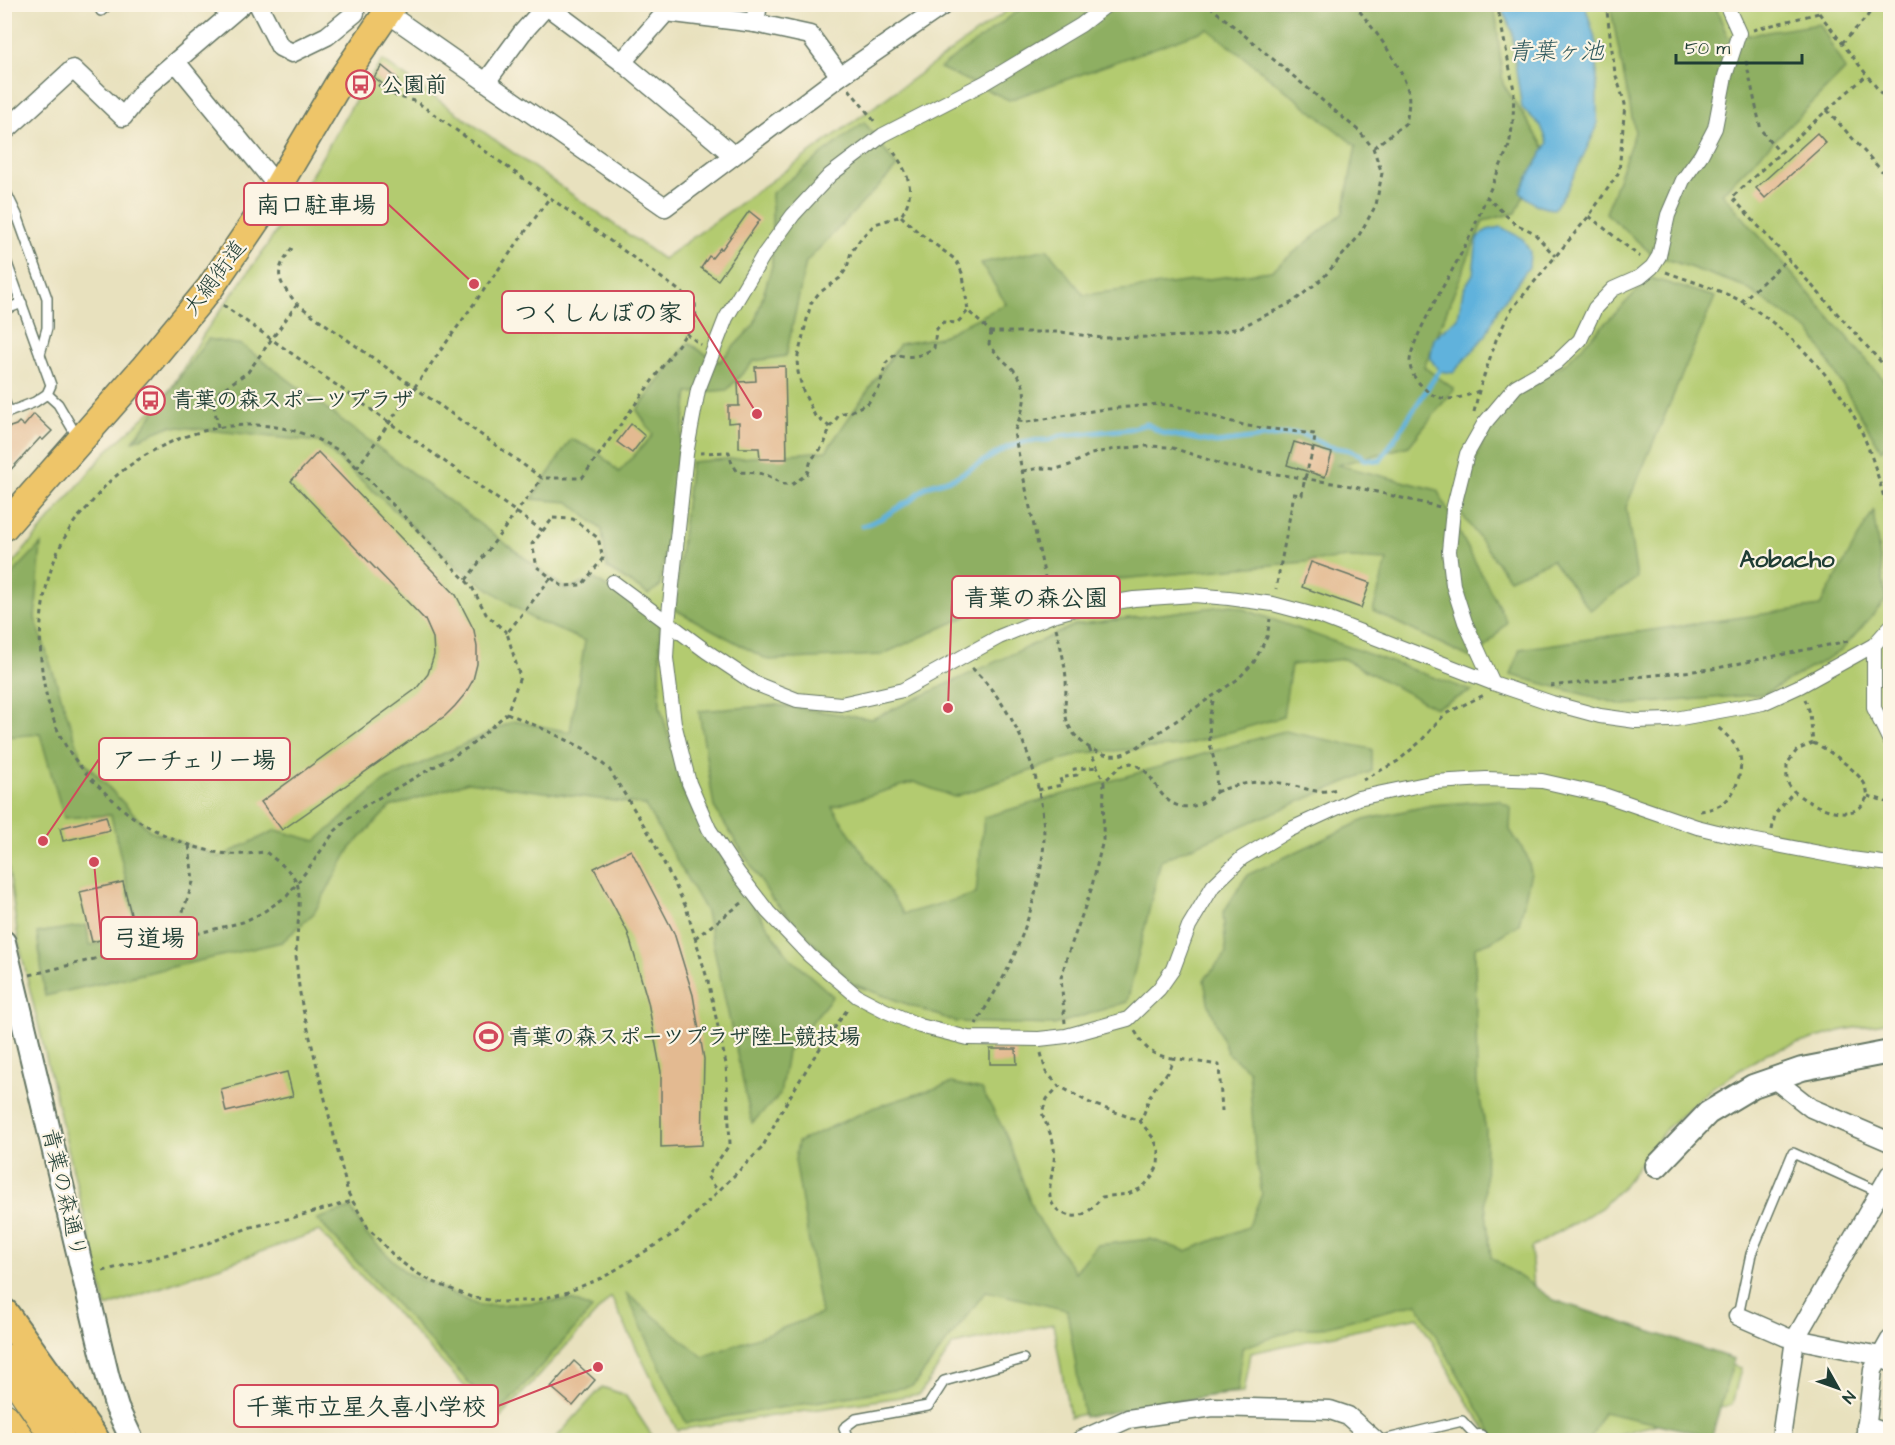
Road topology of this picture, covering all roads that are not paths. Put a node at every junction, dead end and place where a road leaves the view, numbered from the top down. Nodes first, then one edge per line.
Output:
1 (243, 4) edge
2 (258, 4) edge
3 (758, 4) edge
4 (1108, 4) edge
5 (1726, 4) edge
6 (548, 5) edge
7 (940, 6) edge
8 (354, 9) edge
9 (390, 9) edge
10 (755, 23) junction
11 (370, 38) junction
12 (176, 62) junction
13 (622, 62) junction
14 (840, 76) junction
15 (486, 82) junction
16 (4, 132) edge
17 (733, 155) junction
18 (278, 187) junction
19 (4, 188) edge
20 (4, 255) edge
21 (9, 281) edge
22 (22, 303) junction
23 (4, 310) edge
24 (40, 354) junction
25 (47, 394) junction
26 (4, 400) edge
27 (7, 413) edge
28 (80, 442) junction
29 (4, 527) edge
30 (613, 582) dead end
31 (668, 623) junction
32 (1882, 636) edge
33 (1493, 683) junction
34 (1890, 741) edge
35 (1890, 864) edge
36 (4, 942) edge
37 (1890, 1052) edge
38 (1774, 1079) junction
39 (1890, 1143) edge
40 (1658, 1166) dead end
41 (1890, 1174) edge
42 (1882, 1199) edge
43 (4, 1313) edge
44 (1738, 1316) joint
45 (1795, 1339) junction
46 (1890, 1340) edge
47 (1023, 1359) dead end
48 (1885, 1359) edge
49 (4, 1360) edge
50 (4, 1419) edge
51 (1865, 1433) edge
52 (1890, 1437) edge
53 (19, 1440) edge
54 (59, 1440) edge
55 (95, 1440) edge
56 (132, 1440) edge
57 (848, 1440) edge
58 (1081, 1440) edge
59 (1374, 1440) edge
60 (1383, 1440) edge
61 (1480, 1440) edge
62 (1782, 1440) edge

1 - 12 street
2 - 8 street
3 - 10 street
4 - 31 street
5 - 33 street
6 - 13 street
6 - 15 street
7 - 14 street
8 - 11 street
9 - 11 main road, 大網街道
9 - 15 street
10 - 13 street
10 - 14 street
11 - 18 main road, 大網街道
12 - 16 street
12 - 18 street
13 - 17 street
14 - 17 street
15 - 17 street
18 - 28 main road, 大網街道
19 - 24 lane
20 - 21 lane
21 - 22 lane
22 - 23 lane
22 - 24 lane
24 - 25 lane
25 - 27 lane
25 - 28 lane
26 - 27 lane
28 - 29 main road, 大網街道
30 - 31 street
31 - 33 street
31 - 35 street
32 - 33 street
32 - 34 street
36 - 56 street, 青葉の森通り
37 - 38 street
38 - 39 street
38 - 40 street
41 - 42 street
42 - 44 lane
42 - 45 street
43 - 55 highway
44 - 45 street
45 - 48 street
45 - 62 street
46 - 48 street
47 - 57 lane
48 - 51 street
49 - 54 highway
50 - 53 highway
51 - 52 street
58 - 59 street
60 - 61 lane

